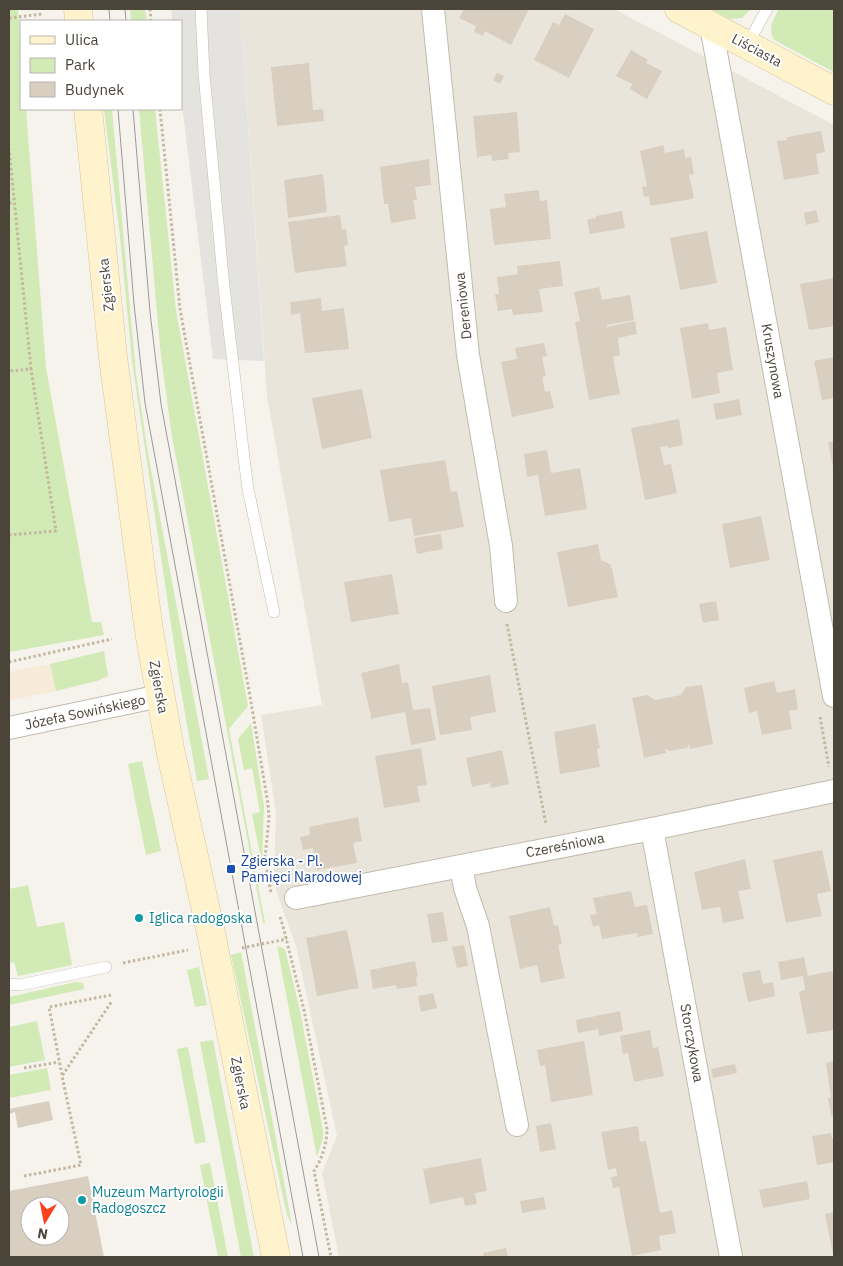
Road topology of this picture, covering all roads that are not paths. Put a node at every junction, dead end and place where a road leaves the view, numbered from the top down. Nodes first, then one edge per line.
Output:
1 (201, 9) edge
2 (433, 9) edge
3 (679, 9) edge
4 (766, 9) edge
5 (711, 26) junction
6 (747, 45) junction
7 (834, 91) edge
8 (88, 110) edge
9 (506, 601) road end
10 (274, 612) dead end
11 (160, 696) junction
12 (834, 696) edge
13 (9, 728) edge
14 (834, 791) edge
15 (652, 829) junction
16 (461, 866) junction
17 (296, 898) dead end
18 (106, 966) road end
19 (9, 984) edge
20 (517, 1125) dead end
21 (276, 1257) edge
22 (731, 1257) edge

1 - 10 lane
2 - 9 street, Dereniowa
3 - 5 main road, Liściasta
4 - 6 lane
5 - 6 main road, Liściasta
5 - 12 street, Kruszynowa
6 - 7 main road, Liściasta
8 - 11 main road, Zgierska
11 - 13 street, Józefa Sowińskiego
11 - 21 main road, Zgierska
14 - 15 street, Czereśniowa
15 - 16 street, Czereśniowa
15 - 22 street, Storczykowa
16 - 17 street, Czereśniowa
16 - 20 street
18 - 19 lane

